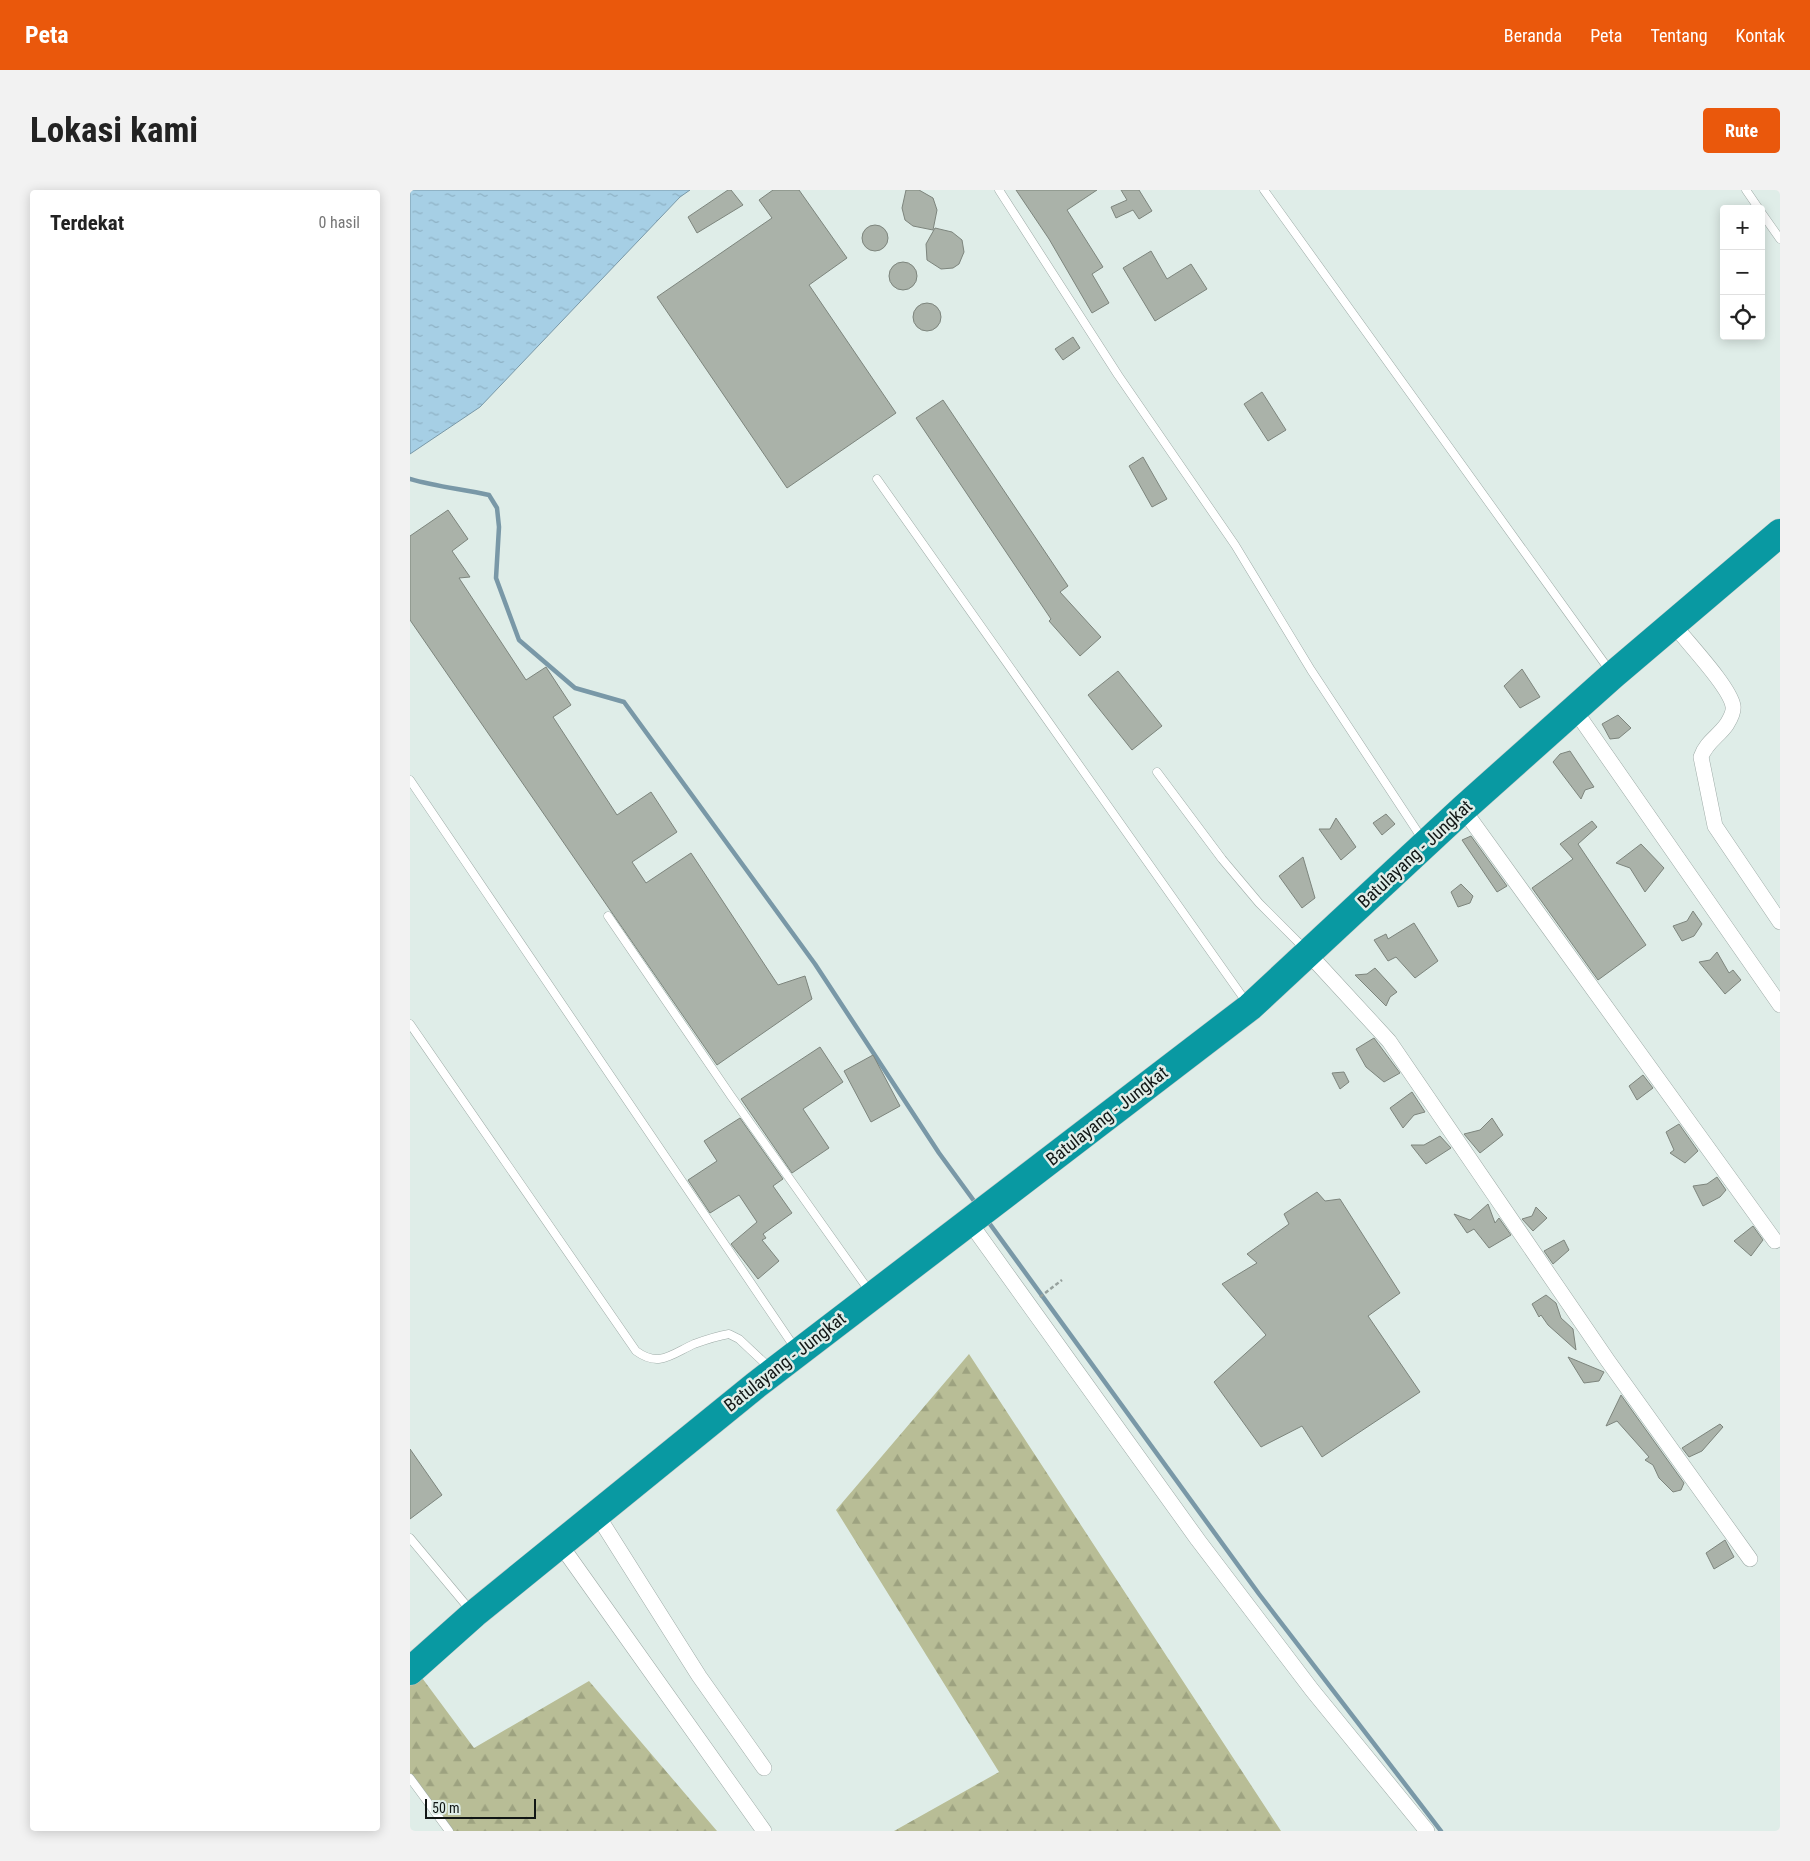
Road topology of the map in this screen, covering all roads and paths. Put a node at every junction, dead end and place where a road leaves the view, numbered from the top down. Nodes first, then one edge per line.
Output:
1 (999, 190) edge
2 (1264, 190) edge
3 (1746, 190) edge
4 (1756, 205) edge
5 (1765, 217) edge
6 (1780, 239) edge
7 (877, 480) dead end
8 (1780, 533) edge
9 (1674, 625) junction
10 (1612, 675) junction
11 (1574, 709) junction
12 (1157, 772) dead end
13 (410, 780) edge
14 (1463, 809) junction
15 (1426, 844) junction
16 (608, 916) dead end
17 (1780, 922) edge
18 (1308, 952) junction
19 (1780, 1005) edge
20 (1250, 1007) junction
21 (410, 1024) edge
22 (977, 1214) junction
23 (1775, 1242) dead end
24 (1062, 1280) dead end
25 (872, 1295) junction
26 (1036, 1300) dead end
27 (798, 1352) junction
28 (773, 1371) junction
29 (596, 1513) junction
30 (410, 1538) edge
31 (560, 1544) junction
32 (1750, 1559) dead end
33 (474, 1614) junction
34 (410, 1671) edge
35 (764, 1768) dead end
36 (410, 1778) edge
37 (449, 1831) edge
38 (764, 1831) edge
39 (1427, 1831) edge

1 - 15 lane
2 - 10 lane
3 - 4 lane
5 - 6 lane
7 - 20 lane
8 - 9 highway, Batulayang - Jungkat
9 - 10 highway, Batulayang - Jungkat
9 - 17 street
10 - 11 highway, Batulayang - Jungkat
11 - 14 highway, Batulayang - Jungkat
11 - 19 street
12 - 18 lane
13 - 27 lane
14 - 15 highway, Batulayang - Jungkat
14 - 23 street
15 - 18 highway, Batulayang - Jungkat
16 - 25 lane
18 - 20 highway, Batulayang - Jungkat
18 - 32 street
20 - 22 highway, Batulayang - Jungkat
21 - 28 lane
22 - 25 highway, Batulayang - Jungkat
22 - 39 street
24 - 26 path
25 - 27 highway, Batulayang - Jungkat
27 - 28 highway, Batulayang - Jungkat
28 - 29 highway, Batulayang - Jungkat
29 - 31 highway, Batulayang - Jungkat
29 - 35 street
30 - 33 lane
31 - 33 highway, Batulayang - Jungkat
31 - 38 street
33 - 34 highway, Batulayang - Jungkat
36 - 37 lane

